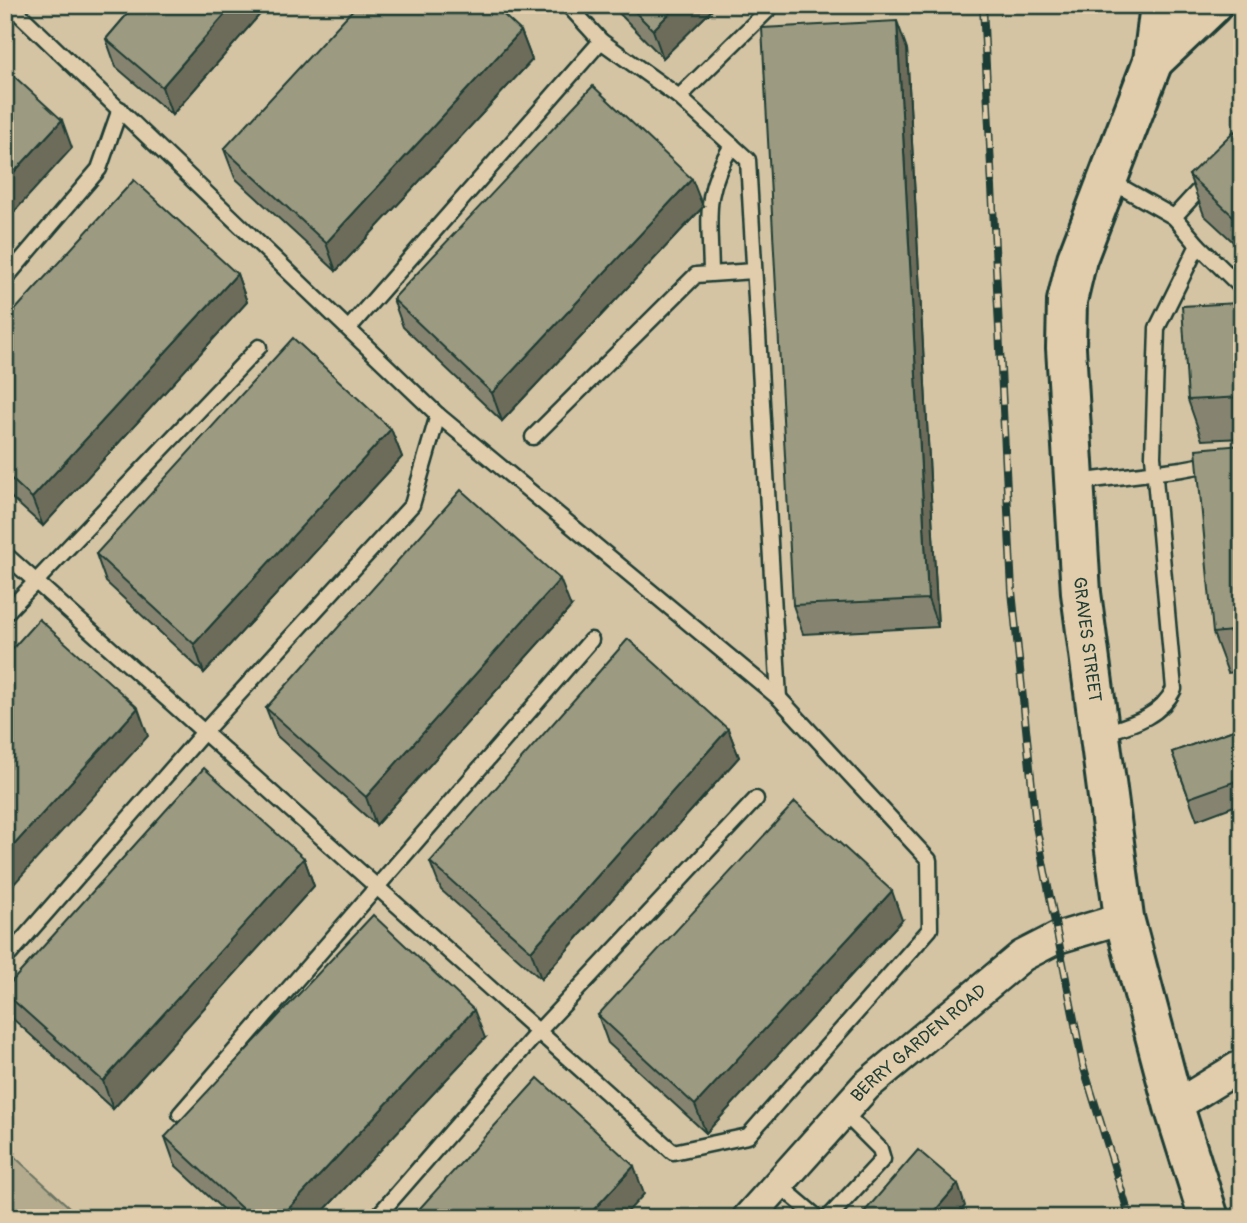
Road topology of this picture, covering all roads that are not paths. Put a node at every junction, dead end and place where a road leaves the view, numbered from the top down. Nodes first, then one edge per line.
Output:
1 (10, 5) edge
2 (568, 5) edge
3 (773, 5) edge
4 (1160, 5) edge
5 (1212, 5) edge
6 (601, 41) junction
7 (1153, 61) junction
8 (679, 97) junction
9 (120, 109) junction
10 (732, 145) junction
11 (1216, 171) edge
12 (1107, 179) junction
13 (1174, 217) junction
14 (1198, 245) junction
15 (754, 271) junction
16 (711, 272) junction
17 (5, 279) edge
18 (1242, 288) edge
19 (349, 328) junction
20 (259, 346) dead end
21 (438, 415) junction
22 (533, 437) dead end
23 (1242, 458) edge
24 (1154, 473) junction
25 (1074, 482) junction
26 (5, 554) edge
27 (35, 581) junction
28 (5, 614) edge
29 (592, 640) dead end
30 (779, 698) junction
31 (204, 733) junction
32 (1100, 734) junction
33 (756, 799) dead end
34 (375, 887) junction
35 (1124, 918) junction
36 (10, 954) dead end
37 (537, 1032) junction
38 (1242, 1065) edge
39 (1174, 1107) junction
40 (844, 1112) junction
41 (180, 1114) dead end
42 (778, 1184) junction
43 (376, 1218) edge
44 (748, 1218) edge
45 (818, 1218) edge
46 (828, 1218) edge
47 (1209, 1218) edge

1 - 9 lane
2 - 6 lane
3 - 8 lane
4 - 7 street, GRAVES STREET
5 - 7 street, GRAVES STREET
6 - 8 lane
6 - 19 lane
7 - 12 street, GRAVES STREET
8 - 10 lane
9 - 17 lane
9 - 19 lane
10 - 15 lane
10 - 16 lane
11 - 13 lane
12 - 13 lane
12 - 25 street, GRAVES STREET
13 - 14 lane
14 - 18 lane
14 - 24 lane
15 - 16 lane
15 - 30 lane
16 - 22 lane
19 - 21 lane
20 - 27 lane
21 - 30 lane
21 - 31 lane
23 - 24 lane
24 - 25 lane
24 - 32 lane
25 - 32 street, GRAVES STREET
26 - 27 lane
27 - 28 lane
27 - 31 lane
29 - 34 lane
30 - 37 lane
31 - 34 lane
31 - 36 lane
32 - 35 street, GRAVES STREET
33 - 37 lane
34 - 37 lane
34 - 41 lane
35 - 39 street, GRAVES STREET
35 - 40 street, BERRY GARDEN ROAD
37 - 43 lane
38 - 39 street
39 - 47 street, GRAVES STREET
40 - 42 street, BERRY GARDEN ROAD
40 - 46 lane
42 - 44 street, BERRY GARDEN ROAD
42 - 45 lane

